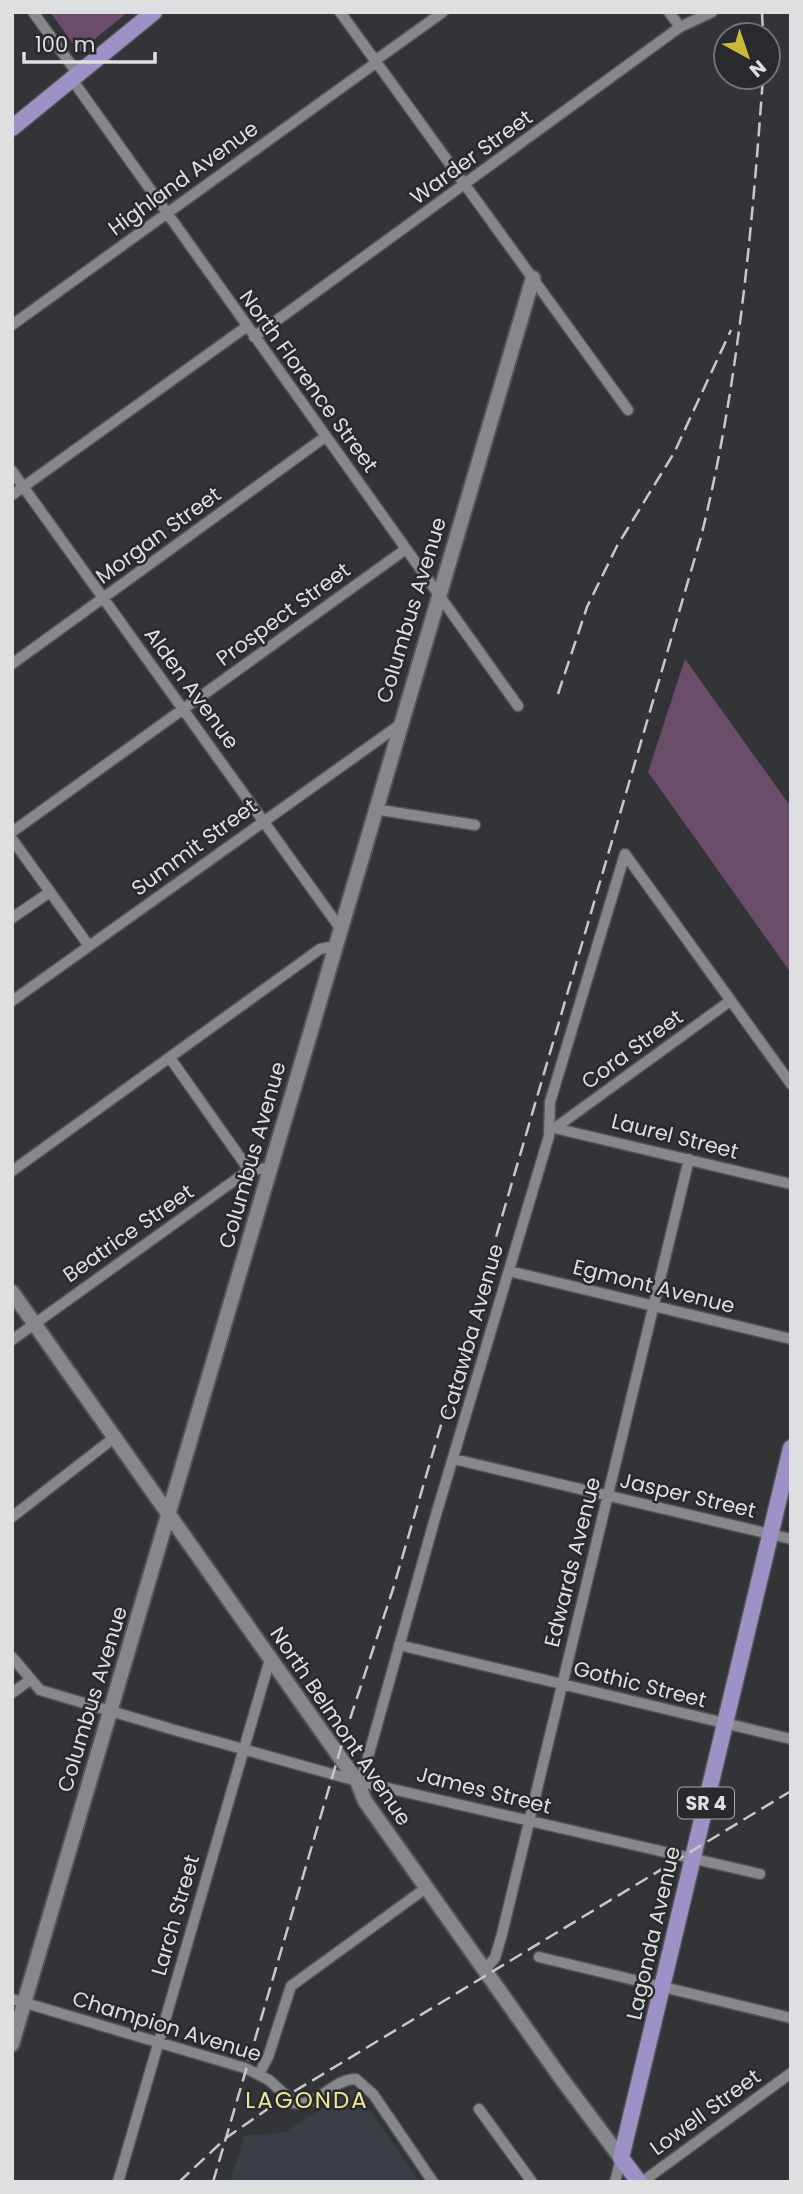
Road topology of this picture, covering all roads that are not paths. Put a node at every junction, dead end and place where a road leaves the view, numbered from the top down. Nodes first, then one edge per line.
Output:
1 (33, 12) edge
2 (340, 12) edge
3 (443, 12) edge
4 (669, 12) edge
5 (712, 12) edge
6 (153, 14) edge
7 (680, 27) junction
8 (376, 61) junction
9 (74, 76) junction
10 (12, 128) edge
11 (466, 185) junction
12 (166, 214) junction
13 (533, 278) junction
14 (12, 325) edge
15 (246, 327) junction
16 (254, 337) junction
17 (628, 410) dead end
18 (325, 437) junction
19 (12, 471) edge
20 (23, 487) junction
21 (12, 495) edge
22 (406, 549) junction
23 (439, 595) junction
24 (103, 598) junction
25 (12, 664) edge
26 (518, 706) dead end
27 (184, 709) junction
28 (398, 726) junction
29 (374, 809) junction
30 (264, 821) junction
31 (475, 825) dead end
32 (12, 832) edge
33 (12, 839) edge
34 (50, 892) junction
35 (12, 918) edge
36 (340, 928) junction
37 (89, 946) junction
38 (335, 946) junction
39 (12, 1001) edge
40 (730, 1001) junction
41 (170, 1058) junction
42 (791, 1084) edge
43 (553, 1127) junction
44 (689, 1159) junction
45 (270, 1168) junction
46 (249, 1170) junction
47 (12, 1171) edge
48 (791, 1184) edge
49 (509, 1271) junction
50 (12, 1292) edge
51 (654, 1306) junction
52 (34, 1323) junction
53 (791, 1339) edge
54 (12, 1340) edge
55 (115, 1437) junction
56 (791, 1448) edge
57 (454, 1459) junction
58 (608, 1495) junction
59 (169, 1515) junction
60 (12, 1517) edge
61 (770, 1534) junction
62 (791, 1539) edge
63 (399, 1645) junction
64 (12, 1657) edge
65 (271, 1659) junction
66 (30, 1680) junction
67 (562, 1685) junction
68 (12, 1693) edge
69 (110, 1711) junction
70 (725, 1724) junction
71 (791, 1739) edge
72 (244, 1750) junction
73 (357, 1781) junction
74 (529, 1821) junction
75 (692, 1859) junction
76 (760, 1874) dead end
77 (426, 1888) junction
78 (539, 1957) dead end
79 (484, 1970) junction
80 (662, 1987) junction
81 (18, 2001) edge
82 (791, 2018) edge
83 (158, 2042) junction
84 (12, 2044) edge
85 (791, 2073) edge
86 (259, 2074) junction
87 (479, 2109) dead end
88 (621, 2158) junction
89 (118, 2182) edge
90 (433, 2182) edge
91 (532, 2182) edge
92 (615, 2182) edge
93 (640, 2182) edge

1 - 9 street, North Florence Street
2 - 8 street
3 - 8 street, Highland Avenue
4 - 7 street
5 - 7 street, Warder Street
6 - 9 main road
7 - 11 street, Warder Street
8 - 11 street
8 - 12 street, Highland Avenue
9 - 10 main road
9 - 12 street, North Florence Street
11 - 13 street
11 - 16 street, Warder Street
12 - 14 street, Highland Avenue
12 - 15 street, North Florence Street
13 - 17 street
13 - 23 street, Columbus Avenue
15 - 16 street, North Florence Street
15 - 20 street
16 - 18 street, North Florence Street
18 - 22 street, North Florence Street
18 - 24 street, Morgan Street
19 - 20 street, Alden Avenue
20 - 21 street
20 - 24 street, Alden Avenue
22 - 23 street, North Florence Street
22 - 27 street, Prospect Street
23 - 26 street, North Florence Street
23 - 28 street, Columbus Avenue
24 - 25 street, Morgan Street
24 - 27 street, Alden Avenue
27 - 30 street, Alden Avenue
27 - 32 street, Prospect Street
28 - 29 street, Columbus Avenue
28 - 30 street, Summit Street
29 - 31 street
29 - 36 street, Columbus Avenue
30 - 36 street, Alden Avenue
30 - 37 street, Summit Street
33 - 34 street
34 - 35 street
34 - 37 street
36 - 38 street, Columbus Avenue
37 - 39 street, Summit Street
38 - 41 street
38 - 45 street, Columbus Avenue
40 - 42 street
40 - 43 street, Cora Street
40 - 43 street, Catawba Avenue
41 - 46 street
41 - 47 street
43 - 44 street, Laurel Street
43 - 49 street, Catawba Avenue
44 - 48 street, Laurel Street
44 - 51 street, Edwards Avenue
45 - 46 street, Beatrice Street
45 - 59 street, Columbus Avenue
46 - 52 street, Beatrice Street
49 - 51 street, Egmont Avenue
49 - 57 street, Catawba Avenue
50 - 52 street, North Belmont Avenue
51 - 53 street, Egmont Avenue
51 - 58 street, Edwards Avenue
52 - 54 street, Beatrice Street
52 - 55 street, North Belmont Avenue
55 - 59 street, North Belmont Avenue
55 - 60 street
56 - 61 main road, Lagonda Avenue / SR 4
57 - 58 street, Jasper Street
57 - 63 street, Catawba Avenue
58 - 61 street, Jasper Street
58 - 67 street, Edwards Avenue
59 - 65 street, North Belmont Avenue
59 - 69 street, Columbus Avenue
61 - 62 street, Jasper Street
61 - 70 main road, Lagonda Avenue / SR 4
63 - 67 street, Gothic Street
63 - 73 street, Catawba Avenue
64 - 66 street, James Street
65 - 72 street, Larch Street
65 - 73 street, North Belmont Avenue
66 - 68 street
66 - 69 street, James Street
67 - 70 street, Gothic Street
67 - 74 street, Edwards Avenue
69 - 72 street, James Street
69 - 81 street, Columbus Avenue
70 - 71 street, Gothic Street
70 - 75 main road, Lagonda Avenue / SR 4
72 - 73 street, James Street
72 - 83 street, Larch Street
73 - 74 street, James Street
73 - 77 street, North Belmont Avenue
74 - 75 street, James Street
74 - 79 street, Edwards Avenue
75 - 76 street, James Street
75 - 80 main road, Lagonda Avenue / SR 4
77 - 79 street, North Belmont Avenue
77 - 86 street
78 - 80 street
79 - 88 street, North Belmont Avenue
80 - 82 street
80 - 88 main road, Lagonda Avenue / SR 4
81 - 83 street, Champion Avenue
81 - 84 street, Columbus Avenue
83 - 86 street, Champion Avenue
83 - 89 street, Larch Street
85 - 93 street, Lowell Street
86 - 90 street, Champion Avenue
87 - 91 street
88 - 92 street, Lagonda Avenue
88 - 93 main road, North Belmont Avenue

